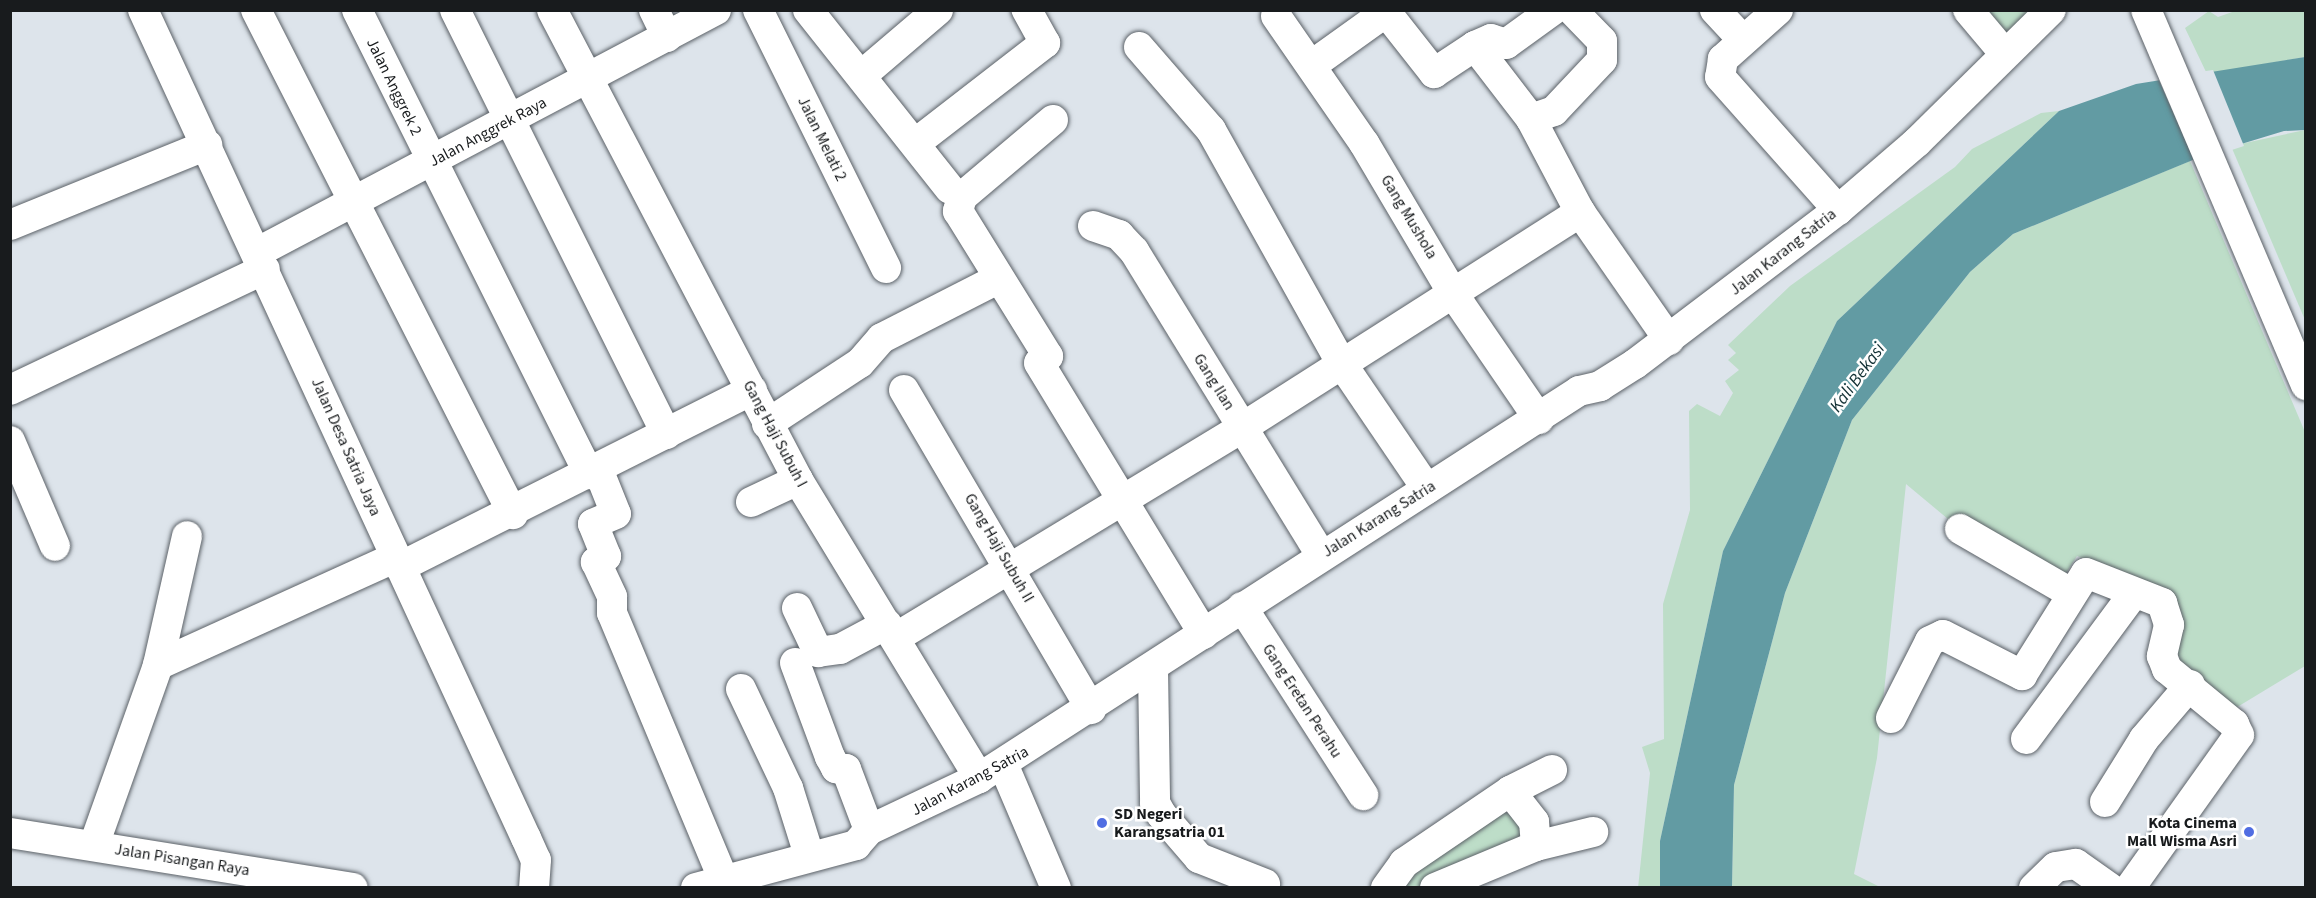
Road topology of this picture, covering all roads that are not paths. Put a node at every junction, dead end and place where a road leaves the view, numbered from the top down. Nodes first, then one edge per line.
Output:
1 (142, 10) edge
2 (256, 10) edge
3 (357, 10) edge
4 (455, 10) edge
5 (552, 10) edge
6 (654, 10) edge
7 (716, 10) edge
8 (758, 10) edge
9 (808, 10) edge
10 (938, 10) edge
11 (1027, 10) edge
12 (1553, 10) edge
13 (1572, 10) edge
14 (1715, 10) edge
15 (1778, 10) edge
16 (1968, 10) edge
17 (2051, 10) edge
18 (2146, 10) edge
19 (1276, 16) dead end
20 (667, 38) junction
21 (1743, 40) junction
22 (1140, 46) dead end
23 (1475, 46) junction
24 (2005, 54) junction
25 (1312, 65) junction
26 (862, 75) junction
27 (587, 80) junction
28 (1532, 118) junction
29 (1053, 120) dead end
30 (510, 121) junction
31 (917, 142) junction
32 (207, 145) junction
33 (430, 162) junction
34 (950, 189) dead end
35 (351, 203) junction
36 (1838, 210) junction
37 (1580, 212) junction
38 (10, 225) edge
39 (1093, 226) dead end
40 (262, 260) junction
41 (886, 268) dead end
42 (998, 279) junction
43 (1452, 292) junction
44 (1669, 340) junction
45 (1342, 364) junction
46 (2306, 385) edge
47 (10, 390) edge
48 (753, 390) junction
49 (903, 390) dead end
50 (1539, 419) junction
51 (767, 424) junction
52 (1243, 427) junction
53 (666, 434) junction
54 (10, 441) edge
55 (593, 471) junction
56 (798, 480) junction
57 (1427, 489) junction
58 (1122, 498) junction
59 (751, 502) dead end
60 (513, 514) junction
61 (1960, 529) dead end
62 (187, 536) dead end
63 (55, 546) dead end
64 (1321, 555) junction
65 (398, 562) junction
66 (1010, 570) junction
67 (635, 591) dead end
68 (2071, 593) junction
69 (2134, 593) junction
70 (1242, 607) junction
71 (797, 608) dead end
72 (612, 613) junction
73 (891, 631) junction
74 (1204, 634) junction
75 (795, 663) dead end
76 (158, 665) junction
77 (1153, 669) junction
78 (2190, 685) junction
79 (741, 689) dead end
80 (1091, 709) junction
81 (1891, 718) dead end
82 (2026, 739) dead end
83 (1552, 770) dead end
84 (991, 771) junction
85 (1510, 791) junction
86 (1363, 795) dead end
87 (2105, 802) dead end
88 (868, 830) junction
89 (1593, 832) dead end
90 (10, 833) edge
91 (94, 845) junction
92 (1536, 846) junction
93 (809, 855) junction
94 (710, 883) edge
95 (1265, 884) dead end
96 (353, 888) edge
97 (534, 888) edge
98 (1056, 888) edge
99 (1386, 888) edge
100 (1435, 888) edge
101 (2034, 888) edge
102 (2110, 888) edge
103 (2130, 888) edge

1 - 32 street, Jalan Desa Satria Jaya
2 - 35 street
3 - 33 street, Jalan Anggrek 2
4 - 30 street
5 - 27 street, Gang Haji Subuh I
6 - 20 street
7 - 20 street, Jalan Anggrek Raya
8 - 41 street, Jalan Melati 2
9 - 26 street
10 - 26 street
11 - 31 street
12 - 23 street
13 - 28 street
14 - 21 street
15 - 21 street
16 - 24 street
17 - 24 street, Jalan Karang Satria
18 - 46 street
19 - 25 street, Gang Mushola
20 - 27 street, Jalan Anggrek Raya
21 - 36 street
22 - 45 street
23 - 25 street
23 - 28 street
24 - 36 street, Jalan Karang Satria
25 - 43 street, Gang Mushola
26 - 31 street
27 - 30 street, Jalan Anggrek Raya
27 - 48 street, Gang Haji Subuh I
28 - 37 street
29 - 42 street
30 - 33 street, Jalan Anggrek Raya
30 - 53 street
31 - 34 street
32 - 38 street
32 - 40 street, Jalan Desa Satria Jaya
33 - 35 street, Jalan Anggrek Raya
33 - 55 street, Jalan Anggrek 2
35 - 40 street, Jalan Anggrek Raya
35 - 60 street
36 - 44 street, Jalan Karang Satria
37 - 43 street
37 - 44 street
39 - 52 street, Gang Ilan
40 - 47 street, Jalan Anggrek Raya
40 - 65 street, Jalan Desa Satria Jaya
42 - 51 street
42 - 58 street
43 - 45 street
43 - 50 street, Gang Mushola
44 - 50 street, Jalan Karang Satria
45 - 52 street
45 - 57 street
48 - 51 street, Gang Haji Subuh I
48 - 53 street
49 - 66 street, Gang Haji Subuh II
50 - 57 street, Jalan Karang Satria
51 - 56 street, Gang Haji Subuh I
52 - 58 street
52 - 64 street, Gang Ilan
53 - 55 street
54 - 63 street
55 - 60 street
55 - 72 street, Jalan Anggrek 2
56 - 59 street
56 - 73 street, Gang Haji Subuh I
57 - 64 street, Jalan Karang Satria
58 - 66 street
58 - 74 street
60 - 65 street
61 - 68 street
62 - 76 street
64 - 70 street, Jalan Karang Satria
65 - 76 street
65 - 97 street, Jalan Desa Satria Jaya
66 - 73 street
66 - 80 street, Gang Haji Subuh II
67 - 72 street
68 - 69 street
68 - 81 street
69 - 78 street
69 - 82 street
70 - 74 street, Jalan Karang Satria
70 - 86 street, Gang Eretan Perahu
71 - 73 street
72 - 94 street
73 - 84 street, Gang Haji Subuh I
74 - 77 street, Jalan Karang Satria
75 - 88 street
76 - 91 street
77 - 80 street, Jalan Karang Satria
77 - 95 street
78 - 87 street
78 - 103 street
79 - 93 street
80 - 84 street, Jalan Karang Satria
83 - 85 street
84 - 88 street, Jalan Karang Satria
84 - 98 street, Gang Haji Subuh I
85 - 92 street
85 - 99 street
88 - 93 street, Jalan Karang Satria
89 - 92 street
90 - 91 street, Jalan Pisangan Raya
91 - 96 street, Jalan Pisangan Raya
92 - 100 street
93 - 94 street, Jalan Karang Satria
101 - 102 street

